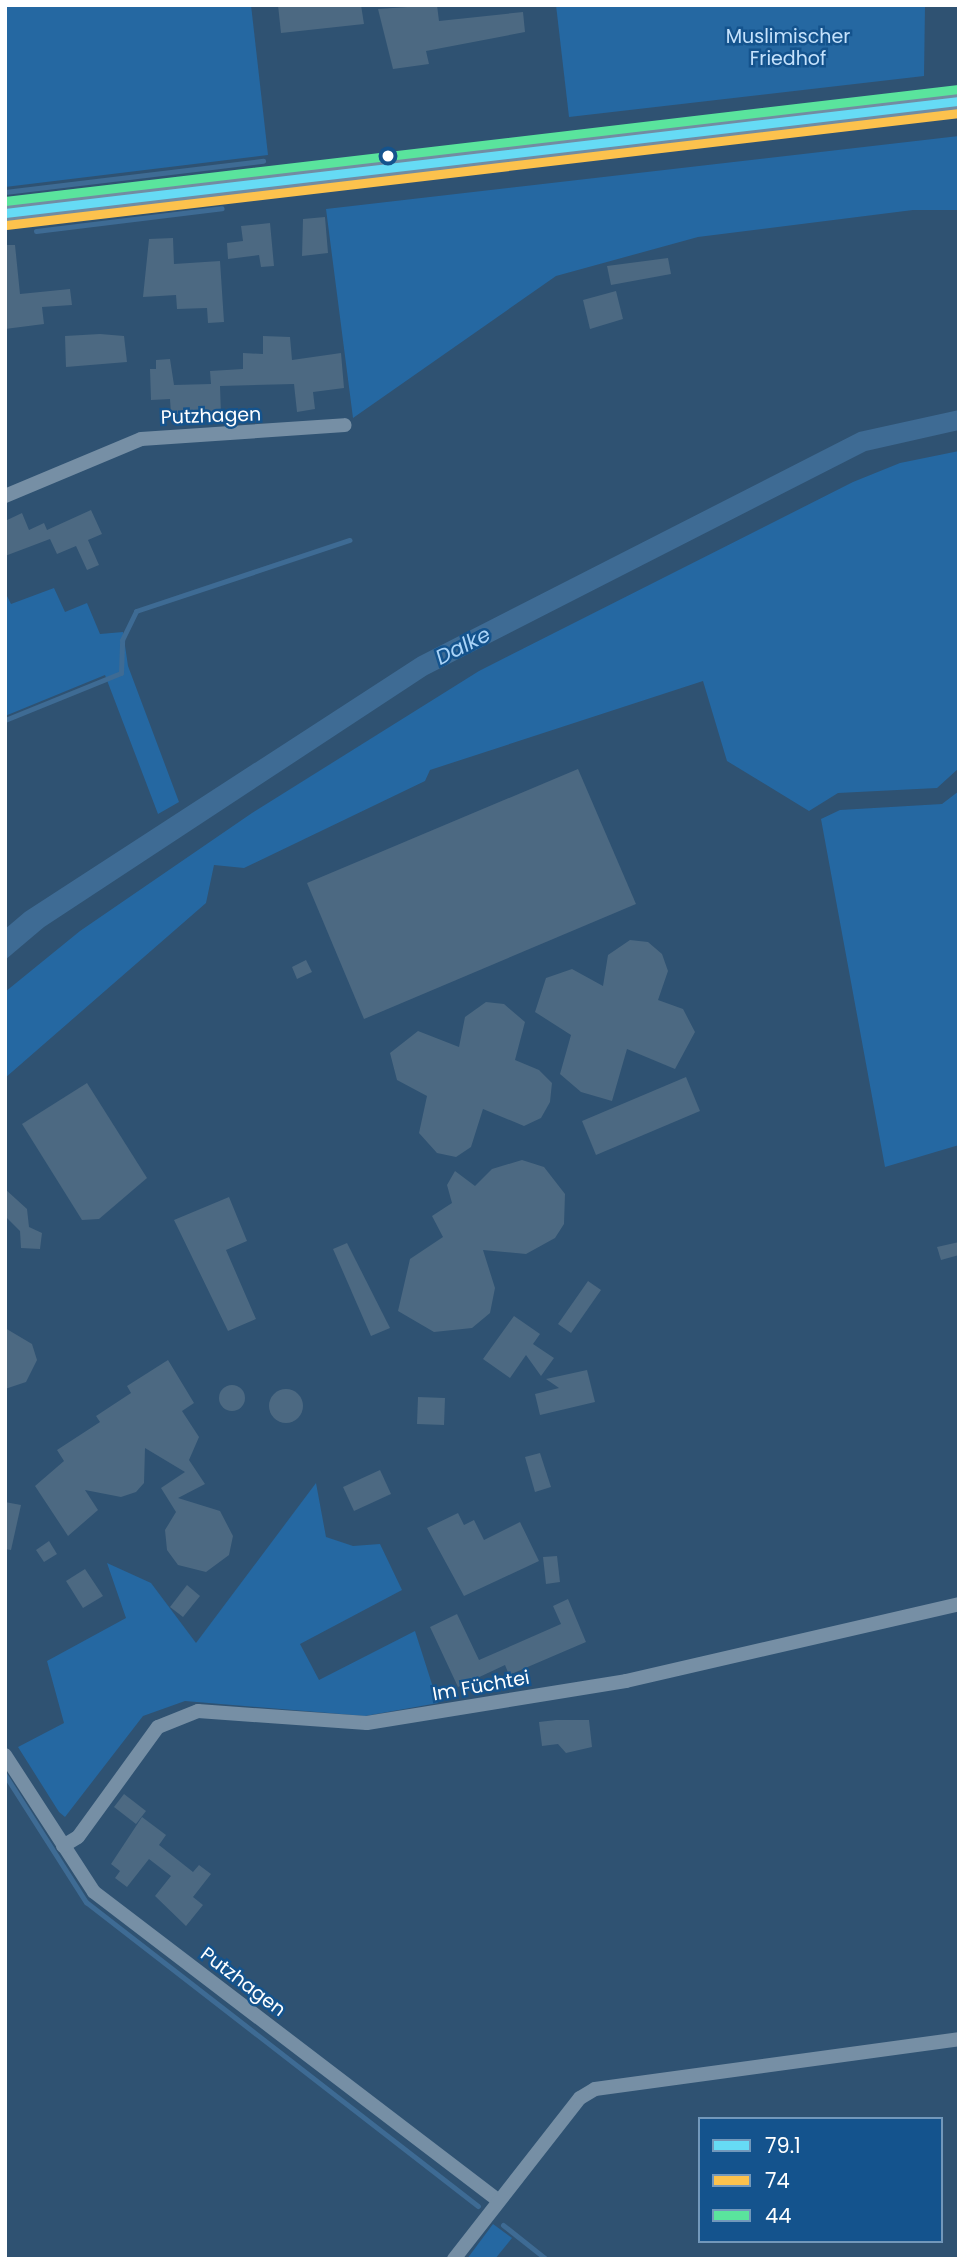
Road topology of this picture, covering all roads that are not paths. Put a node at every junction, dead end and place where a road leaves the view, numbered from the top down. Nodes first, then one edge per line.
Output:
1 (959, 101) edge
2 (5, 213) edge
3 (345, 425) dead end
4 (5, 496) edge
5 (959, 1604) edge
6 (5, 1755) edge
7 (63, 1846) junction
8 (959, 2039) edge
9 (499, 2201) junction
10 (454, 2259) edge

1 - 2 main road
3 - 4 street, Putzhagen
5 - 7 street, Im Füchtei
6 - 7 street, Putzhagen
7 - 9 street, Putzhagen
8 - 9 street
9 - 10 street

